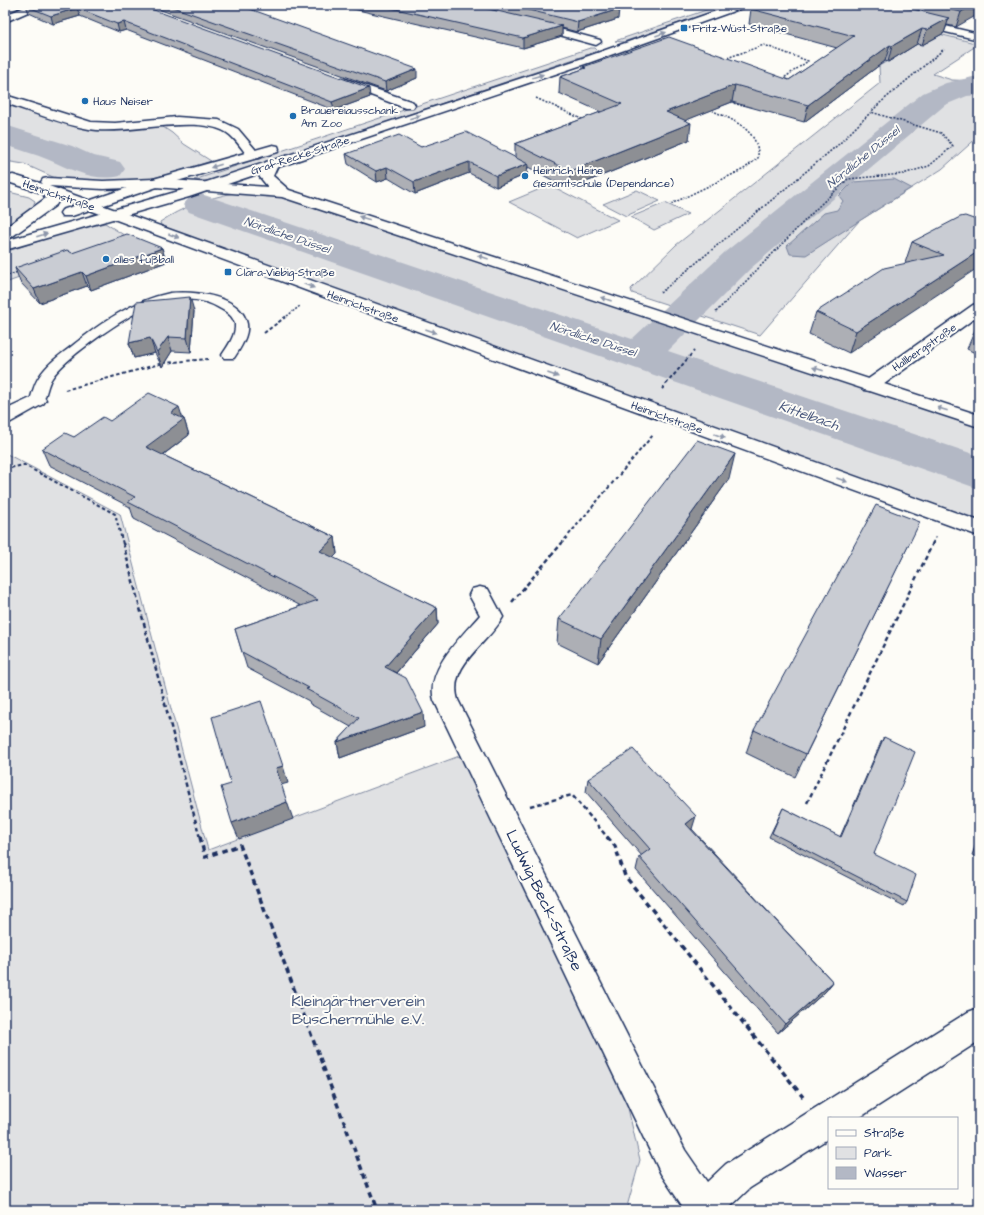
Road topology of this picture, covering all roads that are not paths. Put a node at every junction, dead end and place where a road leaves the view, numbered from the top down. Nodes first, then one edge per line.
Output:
1 (39, 5) edge
2 (742, 5) edge
3 (903, 18) edge
4 (5, 19) edge
5 (525, 23) edge
6 (977, 35) edge
7 (600, 41) junction
8 (581, 48) dead end
9 (616, 50) junction
10 (335, 78) edge
11 (5, 98) edge
12 (387, 112) dead end
13 (286, 145) dead end
14 (254, 155) junction
15 (271, 165) junction
16 (9, 178) edge
17 (155, 183) junction
18 (208, 186) junction
19 (48, 192) junction
20 (284, 193) junction
21 (89, 205) junction
22 (114, 214) junction
23 (5, 235) edge
24 (5, 246) edge
25 (979, 308) edge
26 (229, 355) road end
27 (870, 386) junction
28 (37, 400) joint
29 (5, 418) edge
30 (979, 421) edge
31 (979, 529) edge
32 (486, 606) road end
33 (979, 1023) edge
34 (832, 1117) edge
35 (827, 1120) edge
36 (703, 1209) edge

1 - 4 street
9 -> 2 street, Graf-Recke-Straße
3 - 6 street
5 - 7 street
7 - 8 street
7 - 9 street
15 -> 9 street, Graf-Recke-Straße
10 - 12 street
11 - 14 street
13 - 14 street, Graf-Recke-Straße
14 -> 17 street, Graf-Recke-Straße
15 - 18 street, Graf-Recke-Straße
15 - 20 street
16 - 17 street, Heinrichstraße
16 - 19 street, Heinrichstraße
17 - 18 street, Heinrichstraße
17 - 21 street, Graf-Recke-Straße
18 - 20 street, Heinrichstraße
18 - 22 street, Graf-Recke-Straße
19 - 21 street, Heinrichstraße
19 - 23 street
27 -> 20 street, Heinrichstraße
21 - 22 street, Heinrichstraße
21 - 23 street, Graf-Recke-Straße
24 -> 22 street, Graf-Recke-Straße
22 -> 31 street, Heinrichstraße
25 - 27 street, Hallbergstraße
26 - 28 lane
30 -> 27 street, Heinrichstraße
28 - 29 street
32 - 36 street, Ludwig-Beck-Straße
33 - 34 street, Ludwig-Beck-Straße
35 - 36 street, Ludwig-Beck-Straße

